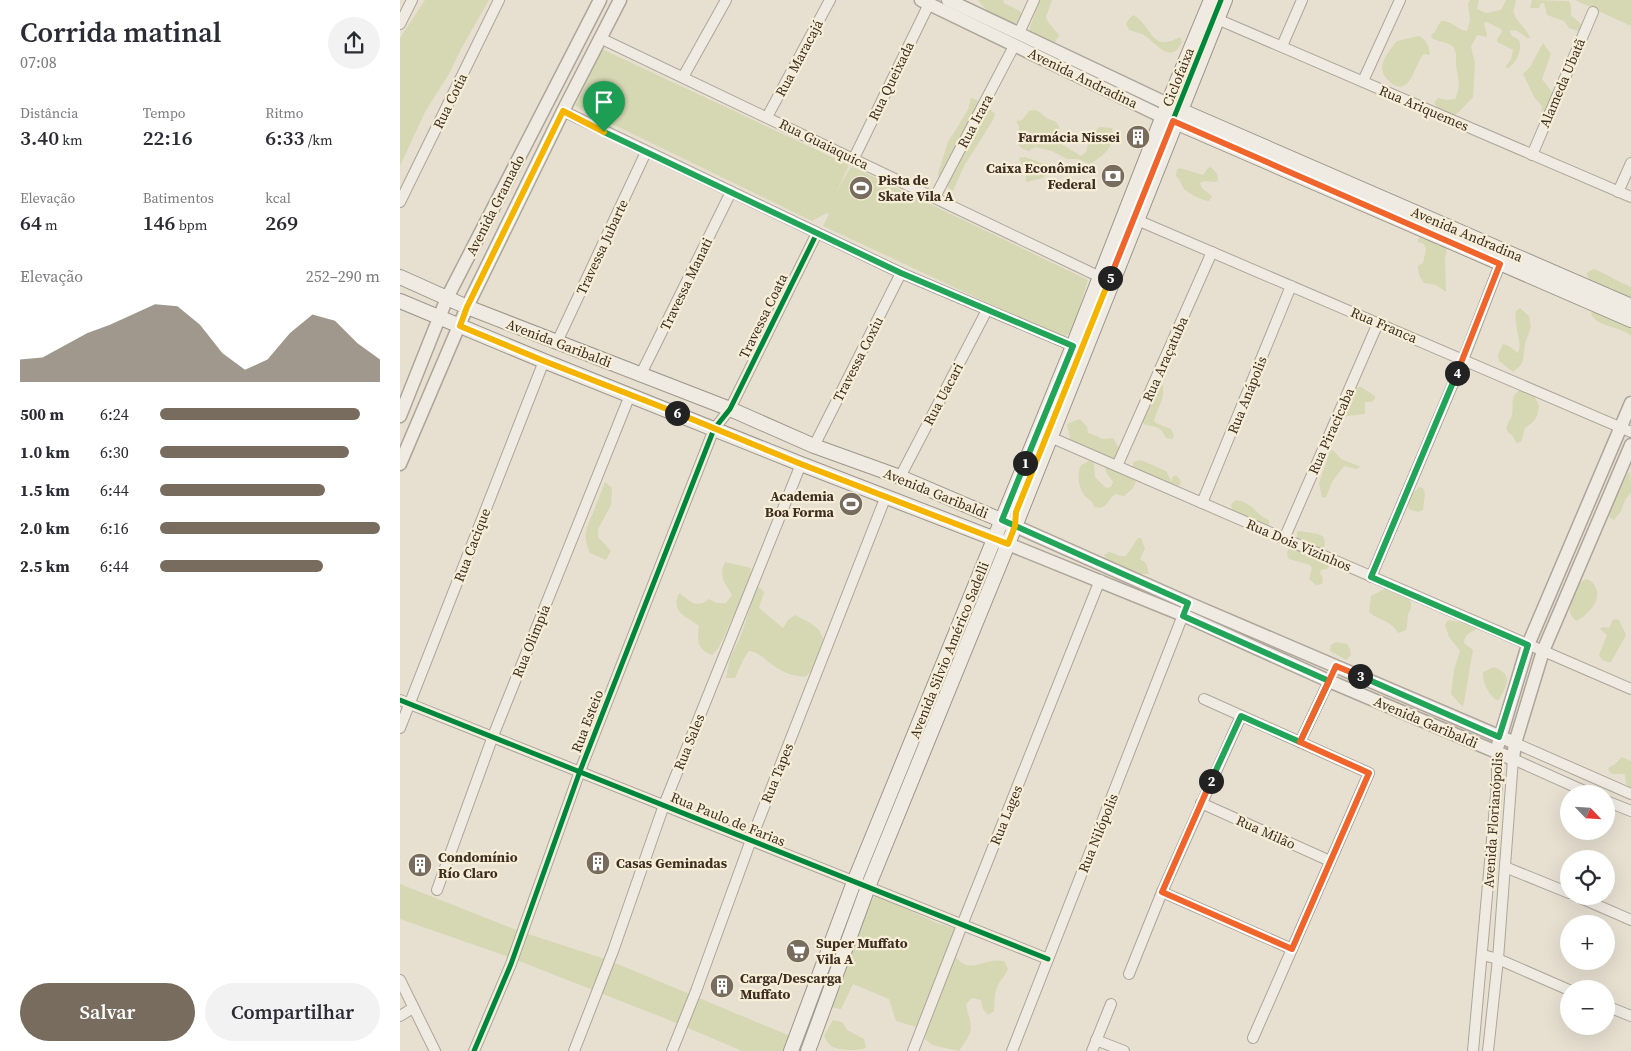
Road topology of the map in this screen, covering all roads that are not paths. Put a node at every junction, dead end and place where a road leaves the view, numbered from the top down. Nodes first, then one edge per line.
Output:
1 (412, 0) edge
2 (499, 0) edge
3 (600, 0) edge
4 (620, 0) edge
5 (726, 0) edge
6 (830, 0) edge
7 (948, 0) edge
8 (1034, 0) edge
9 (1210, 0) edge
10 (1225, 0) edge
11 (1302, 0) edge
12 (1400, 0) edge
13 (925, 2) edge
14 (1593, 12) dead end
15 (1217, 19) junction
16 (400, 24) edge
17 (1018, 33) junction
18 (600, 38) junction
19 (1014, 46) junction
20 (1282, 46) junction
21 (683, 77) junction
22 (1363, 81) junction
23 (563, 111) junction
24 (1172, 113) junction
25 (767, 117) junction
26 (646, 152) junction
27 (1532, 154) junction
28 (854, 158) junction
29 (1631, 163) edge
30 (731, 192) junction
31 (1618, 192) junction
32 (935, 197) junction
33 (1631, 197) edge
34 (400, 202) edge
35 (1137, 220) junction
36 (1453, 229) junction
37 (817, 233) junction
38 (1448, 242) junction
39 (1212, 252) junction
40 (1500, 264) junction
41 (901, 273) junction
42 (400, 277) edge
43 (1100, 277) junction
44 (1291, 286) junction
45 (447, 298) junction
46 (400, 301) edge
47 (1631, 306) edge
48 (467, 307) junction
49 (987, 310) junction
50 (439, 317) junction
51 (1631, 320) edge
52 (1378, 323) junction
53 (460, 326) junction
54 (557, 342) junction
55 (1073, 346) junction
56 (1463, 360) junction
57 (544, 361) junction
58 (640, 376) junction
59 (630, 395) junction
60 (1631, 403) edge
61 (730, 409) junction
62 (400, 416) edge
63 (714, 429) junction
64 (1626, 430) edge
65 (1050, 437) junction
66 (814, 446) junction
67 (1631, 446) edge
68 (400, 464) edge
69 (801, 464) junction
70 (1117, 466) junction
71 (900, 477) junction
72 (886, 496) junction
73 (1202, 503) junction
74 (1002, 520) junction
75 (1015, 526) junction
76 (995, 538) junction
77 (1284, 539) junction
78 (1008, 544) junction
79 (1371, 577) junction
80 (1100, 580) junction
81 (1186, 609) junction
82 (1209, 612) junction
83 (1203, 624) junction
84 (1528, 645) junction
85 (1542, 651) junction
86 (1336, 666) junction
87 (1329, 681) junction
88 (1631, 689) edge
89 (1204, 699) dead end
90 (928, 700) junction
91 (405, 702) edge
92 (942, 706) junction
93 (1241, 716) junction
94 (400, 728) edge
95 (493, 736) junction
96 (1499, 737) junction
97 (1300, 742) junction
98 (1515, 743) junction
99 (1497, 752) junction
100 (1513, 759) junction
101 (580, 771) junction
102 (1571, 785) edge
103 (1631, 794) edge
104 (1201, 803) junction
105 (1615, 804) edge
106 (664, 805) junction
107 (1631, 811) edge
108 (751, 840) junction
109 (1330, 861) junction
110 (1505, 867) junction
111 (854, 882) junction
112 (868, 887) junction
113 (1560, 889) edge
114 (437, 890) dead end
115 (1162, 892) junction
116 (1597, 905) edge
117 (1631, 920) edge
118 (962, 925) junction
119 (1292, 949) junction
120 (1483, 956) junction
121 (1048, 959) junction
122 (1498, 959) junction
123 (1130, 974) dead end
124 (400, 980) edge
125 (1560, 986) edge
126 (1111, 1004) dead end
127 (413, 1008) junction
128 (1615, 1010) edge
129 (400, 1016) edge
130 (1631, 1016) edge
131 (1253, 1038) dead end
132 (1096, 1040) junction
133 (435, 1051) edge
134 (474, 1051) edge
135 (574, 1051) edge
136 (672, 1051) edge
137 (791, 1051) edge
138 (808, 1051) edge
139 (913, 1051) edge
140 (1012, 1051) edge
141 (1092, 1051) edge
142 (1124, 1051) edge
143 (1473, 1051) edge
144 (1488, 1051) edge

1 - 16 street
2 - 34 street, Rua Cotia
3 - 45 street, Avenida Gramado
4 - 18 street, Avenida Gramado
5 - 21 street
6 - 25 street, Rua Maracajá
7 - 17 street, Avenida Andradina
8 - 17 street
9 - 24 main road, Avenida Silvio Américo Sadelli
10 - 15 main road
11 - 20 street
12 - 22 street
13 - 19 street, Avenida Andradina
13 - 28 street, Rua Queixada
14 - 27 street, Alameda Ubatã
15 - 20 street, Rua Ariquemes
15 - 24 main road
17 - 24 street, Avenida Andradina
18 - 21 street, Rua Guaiaquica
18 - 23 street, Avenida Gramado
19 - 24 street, Avenida Andradina
19 - 32 street, Rua Irara
20 - 22 street, Rua Ariquemes
21 - 25 street, Rua Guaiaquica
22 - 27 street, Rua Ariquemes
23 - 26 street
23 - 48 street, Avenida Gramado
24 - 35 main road, Avenida Silvio Américo Sadelli
24 - 36 main road, Avenida Andradina
24 - 38 main road, Avenida Andradina
24 - 43 main road, Avenida Silvio Américo Sadelli
25 - 28 street, Rua Guaiaquica
26 - 30 street
26 - 54 street, Travessa Jubarte
27 - 31 street, Rua Ariquemes
28 - 32 street, Rua Guaiaquica
29 - 31 street
30 - 37 street
30 - 58 street, Travessa Manati
31 - 33 street, Rua Ariquemes
32 - 43 street, Rua Guaiaquica
35 - 39 street, Rua Franca
35 - 65 main road, Avenida Silvio Américo Sadelli
36 - 38 street
36 - 47 main road, Avenida Andradina
37 - 41 street
37 - 61 street, Travessa Coata
38 - 40 main road, Avenida Andradina
39 - 44 street, Rua Franca
39 - 70 street, Rua Araçatuba
40 - 51 main road, Avenida Andradina
40 - 56 street
41 - 49 street
41 - 66 street, Travessa Coxiu
42 - 45 main road, Avenida Garibaldi
43 - 55 main road, Avenida Silvio Américo Sadelli
44 - 52 street, Rua Franca
44 - 73 street, Rua Anápolis
45 - 48 main road, Avenida Garibaldi
45 - 50 street, Avenida Gramado
46 - 50 main road, Avenida Garibaldi
48 - 53 street, Avenida Gramado
48 - 54 main road, Avenida Garibaldi
49 - 55 street
49 - 71 street, Rua Uacari
50 - 53 main road, Avenida Garibaldi
50 - 62 street, Avenida Gramado
52 - 56 street, Rua Franca
52 - 77 street, Rua Piracicaba
53 - 57 main road, Avenida Garibaldi
53 - 68 street, Avenida Gramado
54 - 58 main road, Avenida Garibaldi
55 - 74 main road, Avenida Silvio Américo Sadelli
56 - 64 street, Rua Franca
56 - 79 street
57 - 59 main road, Avenida Garibaldi
57 - 91 street, Rua Cacique
58 - 61 main road, Avenida Garibaldi
59 - 63 main road, Avenida Garibaldi
59 - 95 street, Rua Olimpia
60 - 64 street, Avenida Florianópolis
61 - 63 street, Travessa Coata
61 - 66 main road, Avenida Garibaldi
63 - 69 main road, Avenida Garibaldi
63 - 101 street, Rua Esteio
64 - 84 street, Avenida Florianópolis
65 - 70 street, Rua Dois Vizinhos
65 - 75 main road, Avenida Silvio Américo Sadelli
66 - 71 main road, Avenida Garibaldi
67 - 85 street
69 - 72 main road, Avenida Garibaldi
69 - 106 street, Rua Sales
70 - 73 street, Rua Dois Vizinhos
71 - 74 main road, Avenida Garibaldi
72 - 76 main road, Avenida Garibaldi
72 - 108 street, Rua Tapes
73 - 77 street, Rua Dois Vizinhos
74 - 75 main road, Avenida Garibaldi
74 - 76 main road, Avenida Silvio Américo Sadelli
75 - 78 main road, Avenida Silvio Américo Sadelli
75 - 81 street, Avenida Garibaldi
76 - 78 main road, Avenida Garibaldi
76 - 90 main road, Avenida Silvio Américo Sadelli
77 - 79 street, Rua Dois Vizinhos
78 - 80 street, Avenida Garibaldi
78 - 92 main road, Avenida Silvio Américo Sadelli
79 - 84 street, Rua Dois Vizinhos
80 - 81 street, Avenida Garibaldi
80 - 118 street, Rua Lages
81 - 82 street, Avenida Garibaldi
81 - 83 street, Avenida Garibaldi
81 - 121 street, Rua Nilópolis
82 - 83 street
82 - 86 street, Avenida Garibaldi
83 - 87 street, Avenida Garibaldi
84 - 85 street, Rua Dois Vizinhos
84 - 96 street, Avenida Florianópolis
85 - 88 street, Rua Dois Vizinhos
85 - 98 street
86 - 87 street
86 - 96 street, Avenida Garibaldi
87 - 97 street
87 - 99 street, Avenida Garibaldi
89 - 93 street
90 - 92 main road
90 - 111 main road, Avenida Silvio Américo Sadelli
91 - 94 street, Rua Cacique
91 - 95 street, Rua Paulo de Farias
92 - 112 main road, Avenida Silvio Américo Sadelli
93 - 97 street
93 - 104 street
95 - 101 street, Rua Paulo de Farias
95 - 114 street, Rua Olimpia
96 - 98 street, Avenida Garibaldi
96 - 99 street, Avenida Florianópolis
97 - 109 street
98 - 100 street
98 - 103 street, Avenida Garibaldi
99 - 100 street, Avenida Garibaldi
99 - 120 street, Avenida Florianópolis
100 - 102 street, Avenida Garibaldi
100 - 110 street, Avenida Florianópolis
101 - 106 street, Rua Paulo de Farias
101 - 134 street, Rua Esteio
104 - 109 street, Rua Milão
104 - 115 street
105 - 107 street
106 - 108 street, Rua Paulo de Farias
106 - 135 street, Rua Sales
108 - 111 street, Rua Paulo de Farias
108 - 136 street, Rua Tapes
109 - 119 street
110 - 113 street
110 - 122 street, Avenida Florianópolis
111 - 112 street, Rua Paulo de Farias
111 - 137 main road, Avenida Silvio Américo Sadelli
112 - 118 street, Rua Paulo de Farias
112 - 138 main road, Avenida Silvio Américo Sadelli
115 - 119 street
115 - 123 street
116 - 117 street
118 - 121 street, Rua Paulo de Farias
118 - 139 street, Rua Lages
119 - 131 street
120 - 122 street
120 - 143 street, Avenida Florianópolis
121 - 140 street, Rua Nilópolis
122 - 125 street
122 - 144 street, Avenida Florianópolis
124 - 127 street
126 - 132 street
127 - 129 street
127 - 133 street
128 - 130 street
132 - 141 street
132 - 142 street

